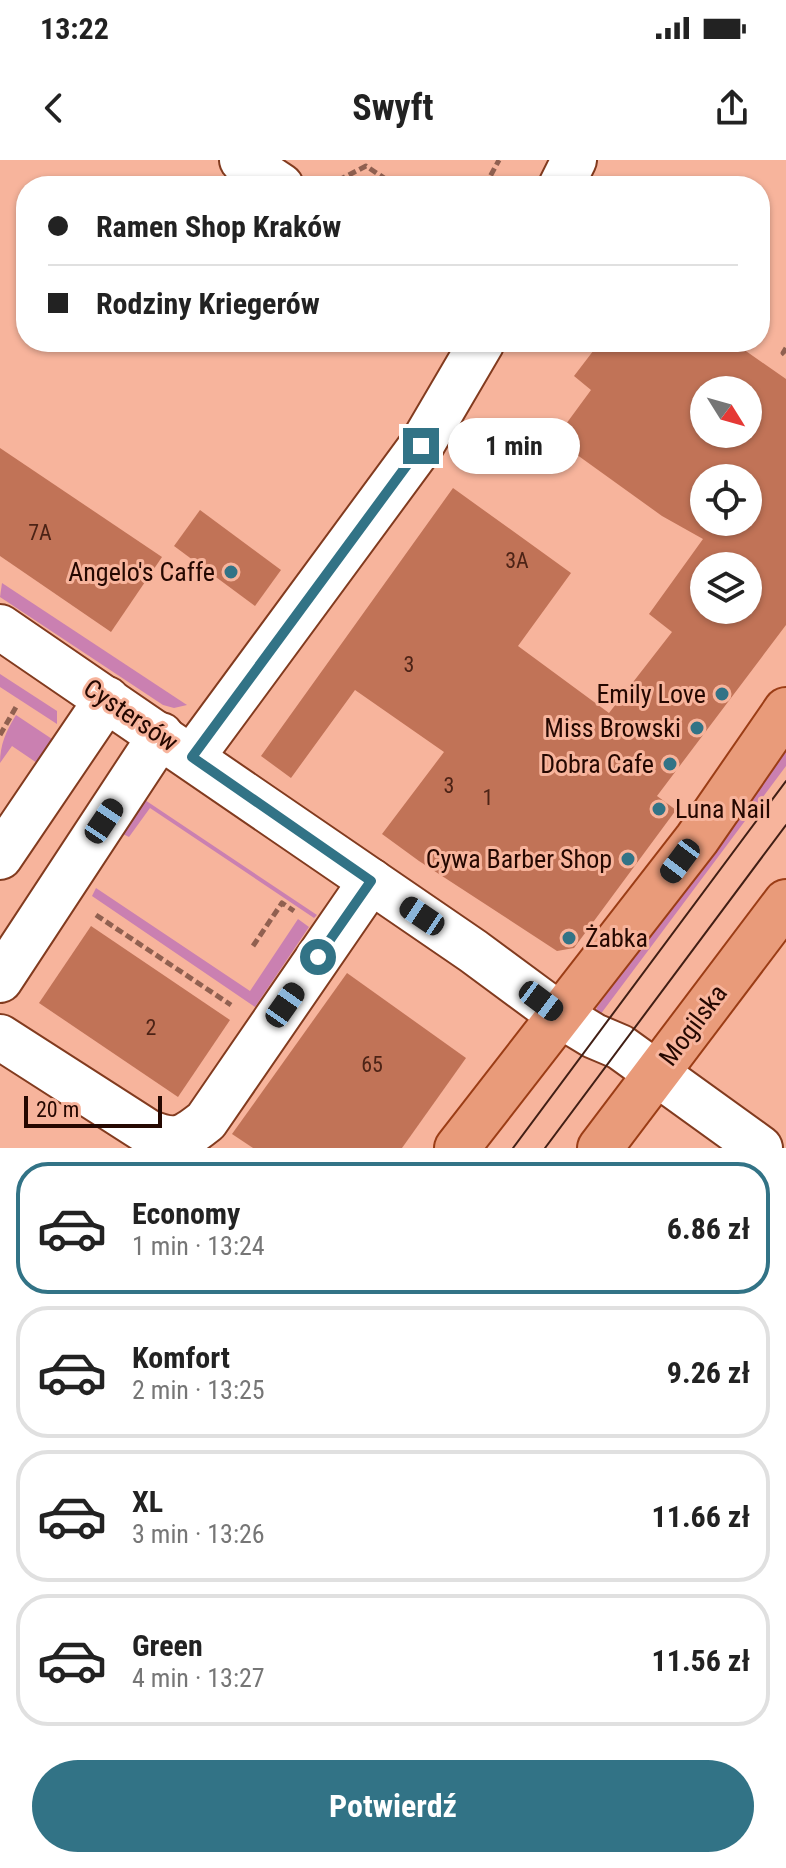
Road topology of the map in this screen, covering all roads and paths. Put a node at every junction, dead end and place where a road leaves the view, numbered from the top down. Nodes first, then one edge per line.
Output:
1 (242, 160) edge
2 (282, 176) edge
3 (347, 176) edge
4 (381, 176) edge
5 (786, 348) edge
6 (476, 352) edge
7 (786, 356) edge
8 (0, 627) edge
9 (107, 699) junction
10 (16, 707) dead end
11 (786, 710) edge
12 (0, 735) edge
13 (177, 746) junction
14 (0, 857) edge
15 (371, 881) junction
16 (59, 890) junction
17 (786, 902) edge
18 (0, 980) edge
19 (561, 1016) junction
20 (268, 1030) junction
21 (0, 1037) edge
22 (656, 1074) junction
23 (786, 1139) edge
24 (457, 1148) edge
25 (600, 1148) edge
26 (760, 1148) edge
27 (779, 1148) edge

1 - 2 street
3 - 4 path
5 - 7 path
6 - 13 street
8 - 9 street, Cystersów
9 - 13 street, Cystersów
9 - 14 street
10 - 12 path
11 - 19 main road
13 - 15 street, Cystersów
13 - 16 street
15 - 19 street, Cystersów
15 - 20 street
16 - 18 street
16 - 20 path
17 - 22 main road, Mogilska
19 - 22 street, Cystersów
19 - 24 main road
20 - 21 street
22 - 25 main road, Mogilska
22 - 26 street, Cystersów
23 - 27 street

